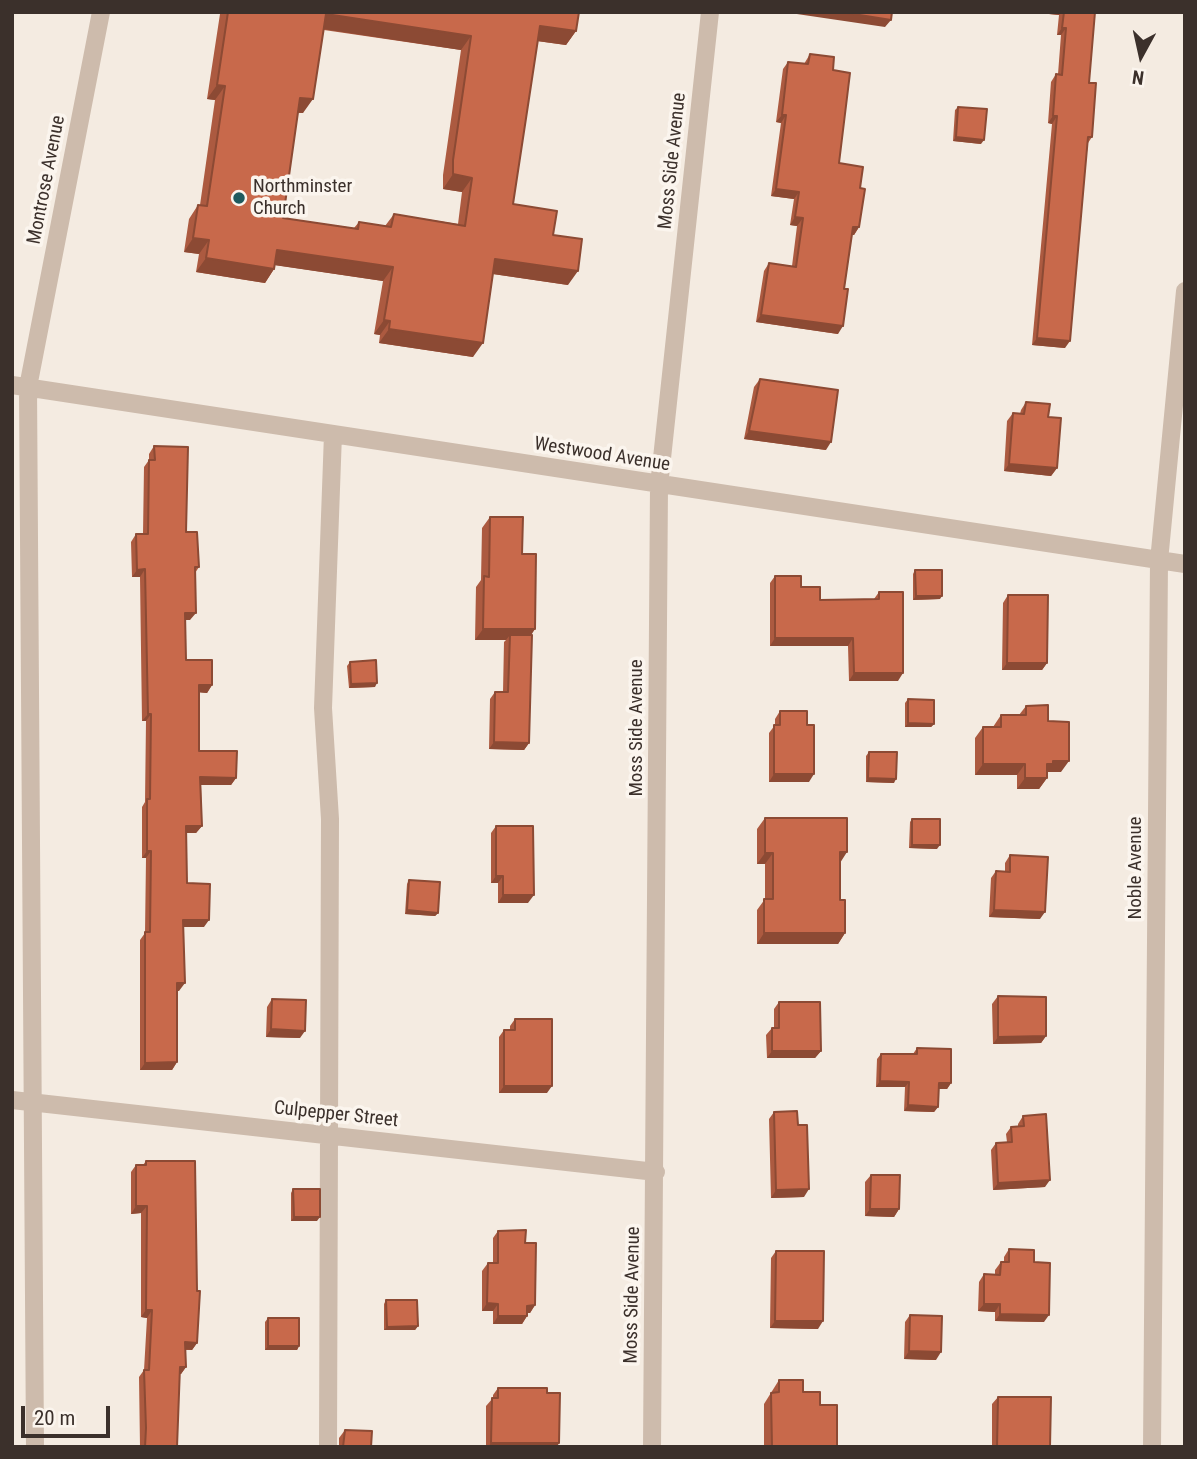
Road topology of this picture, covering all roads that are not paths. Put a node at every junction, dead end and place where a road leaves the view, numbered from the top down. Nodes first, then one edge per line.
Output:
1 (101, 12) edge
2 (710, 12) edge
3 (1185, 290) edge
4 (20, 386) edge
5 (333, 435) junction
6 (659, 486) junction
7 (1159, 561) junction
8 (1185, 564) edge
9 (12, 1100) edge
10 (32, 1102) junction
11 (329, 1135) junction
12 (656, 1172) junction
13 (35, 1447) edge
14 (328, 1447) edge
15 (652, 1447) edge
16 (1152, 1447) edge

1 - 4 street, Montrose Avenue
2 - 6 street, Moss Side Avenue
3 - 7 street, Noble Avenue
4 - 5 street, Westwood Avenue
4 - 10 street, Montrose Avenue
5 - 6 street, Westwood Avenue
5 - 11 street
6 - 7 street, Westwood Avenue
6 - 12 street, Moss Side Avenue
7 - 8 street, Westwood Avenue
7 - 16 street, Noble Avenue
9 - 10 street, Culpepper Street
10 - 11 street, Culpepper Street
10 - 13 street, Montrose Avenue
11 - 12 street, Culpepper Street
11 - 14 street
12 - 15 street, Moss Side Avenue

